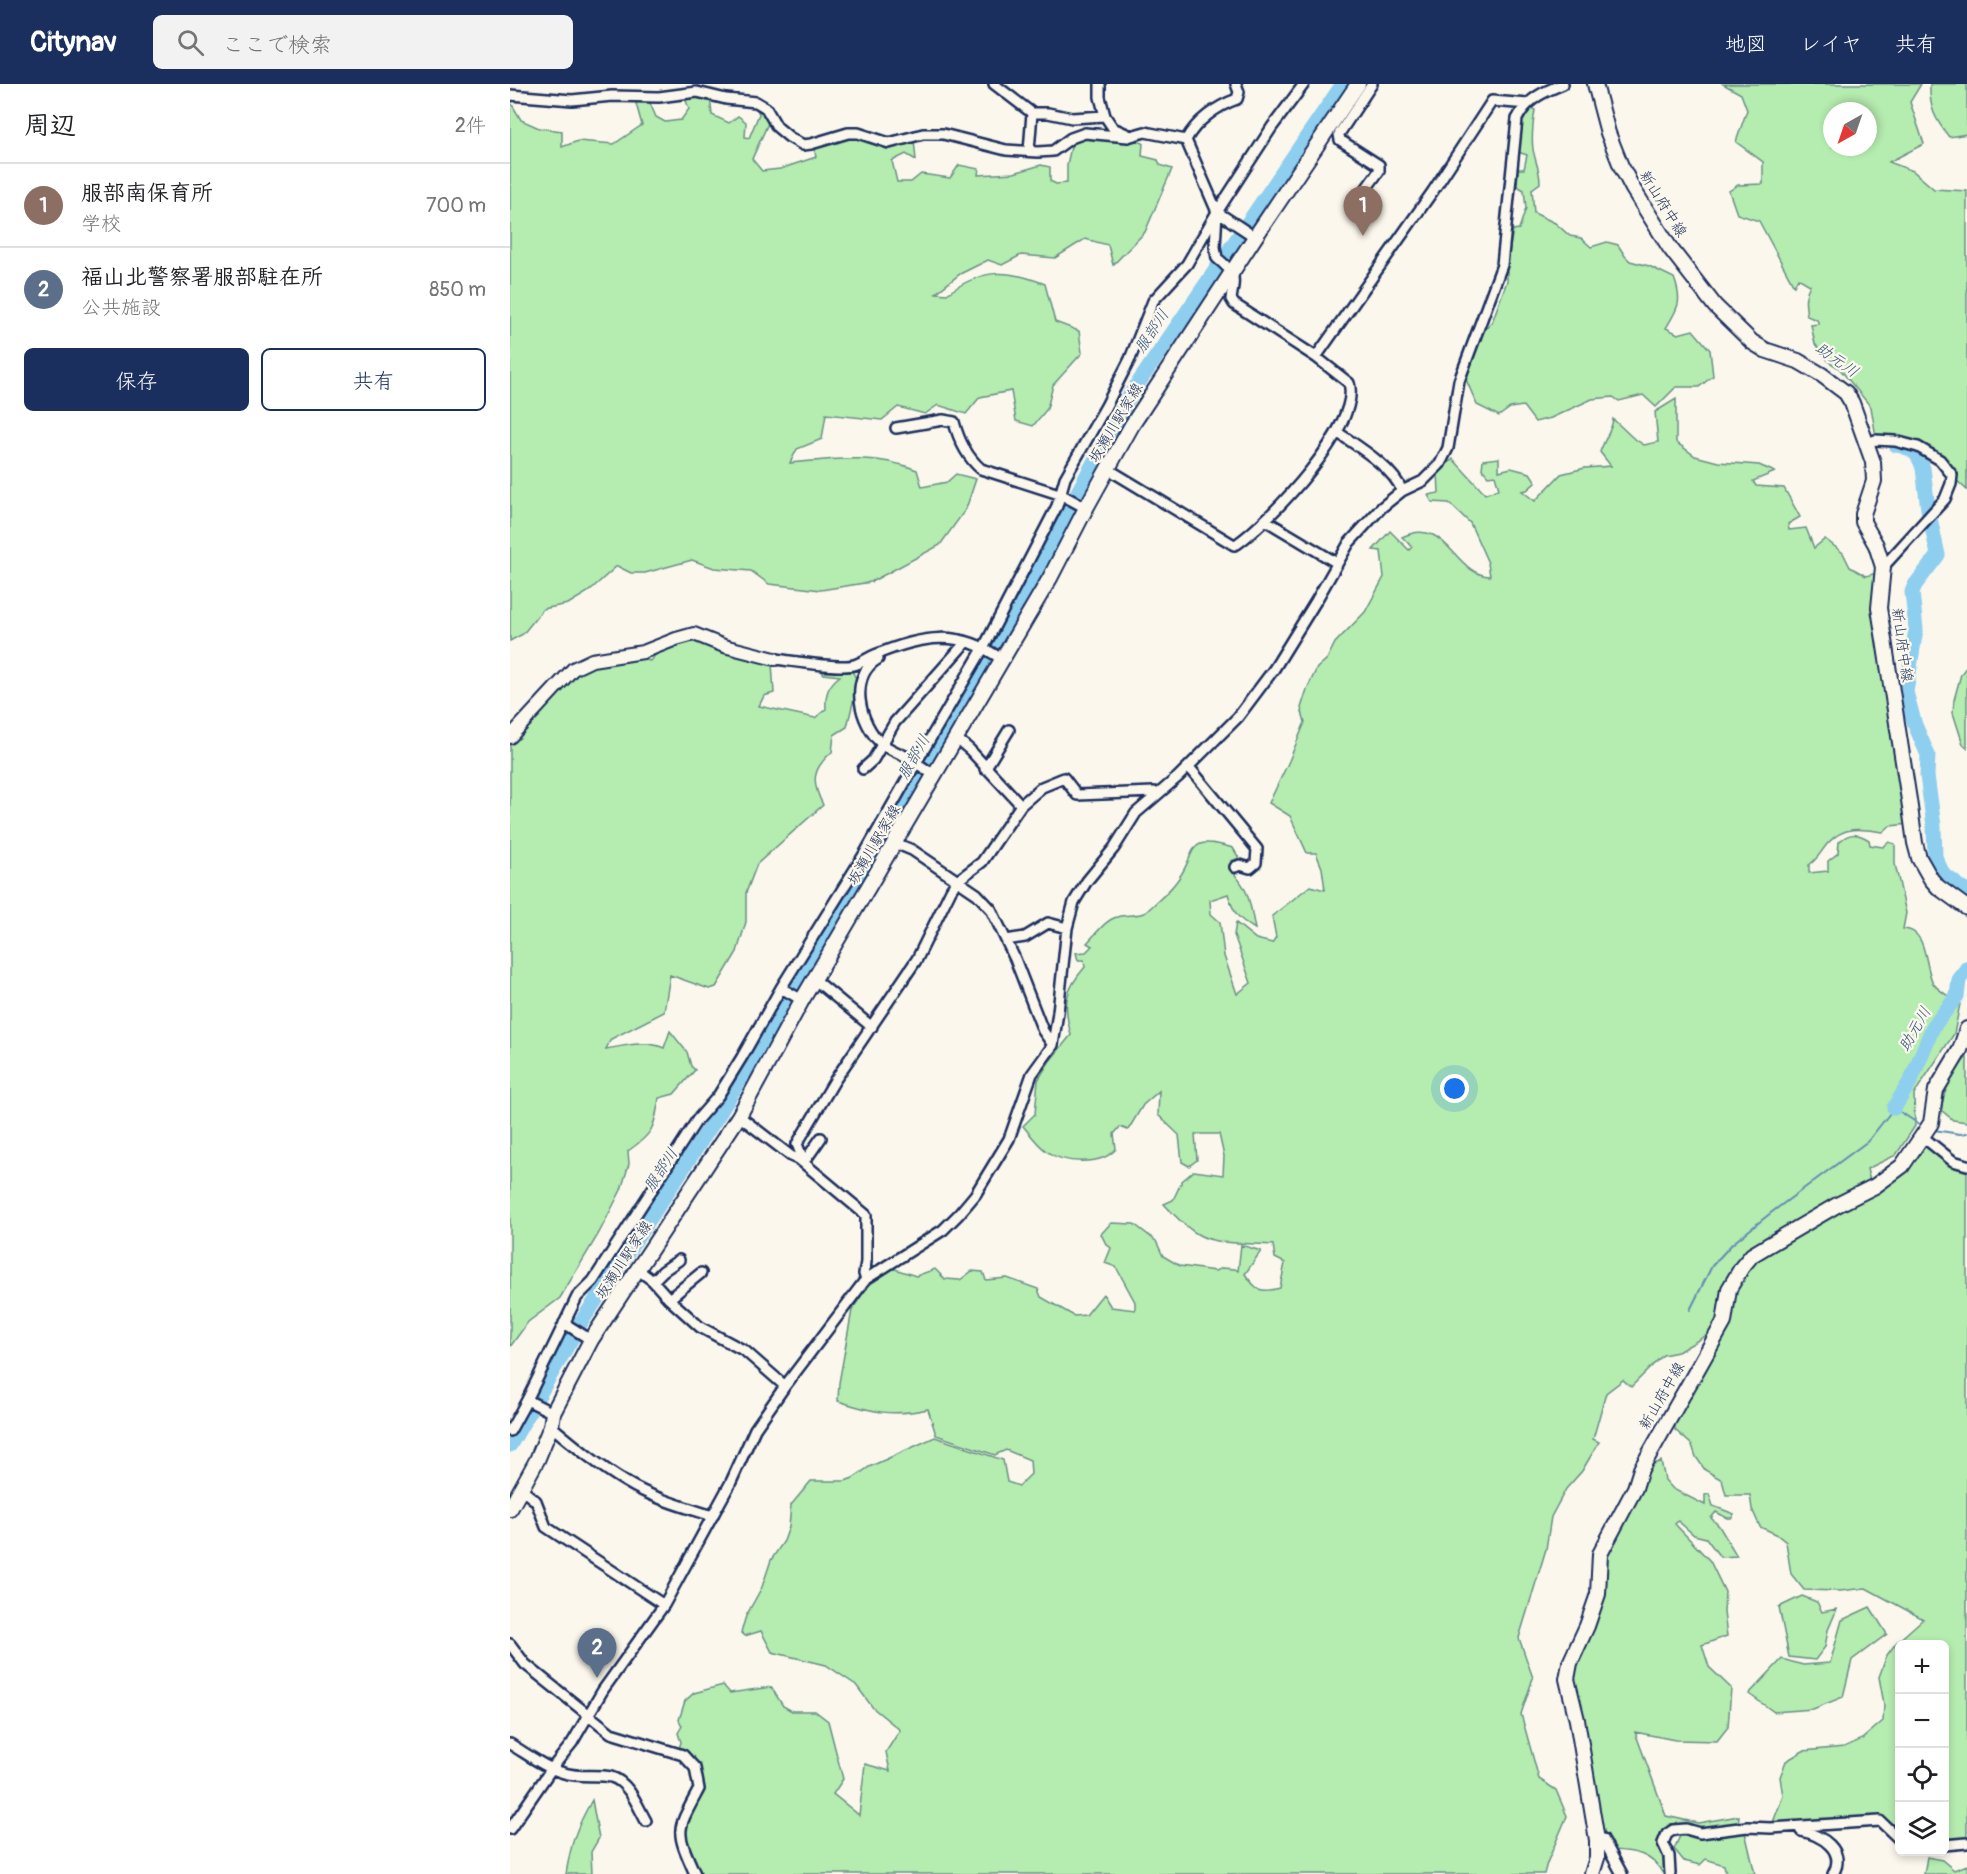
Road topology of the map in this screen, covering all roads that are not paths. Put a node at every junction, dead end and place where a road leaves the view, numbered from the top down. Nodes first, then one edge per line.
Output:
1 (994, 84) edge
2 (1100, 84) edge
3 (1236, 84) edge
4 (1304, 84) edge
5 (1358, 84) edge
6 (1372, 84) edge
7 (1563, 84) edge
8 (1595, 84) edge
9 (510, 95) edge
10 (1528, 104) junction
11 (1032, 113) junction
12 (1105, 116) junction
13 (1131, 136) junction
14 (1321, 139) junction
15 (1186, 140) junction
16 (1341, 140) junction
17 (1029, 151) junction
18 (1363, 193) dead end
19 (1217, 212) junction
20 (1253, 235) junction
21 (1230, 269) junction
22 (1316, 357) junction
23 (896, 428) dead end
24 (1337, 432) junction
25 (1867, 444) junction
26 (1108, 469) junction
27 (1402, 491) junction
28 (1064, 497) junction
29 (1083, 507) junction
30 (1265, 520) junction
31 (1337, 563) junction
32 (1883, 567) junction
33 (966, 642) junction
34 (894, 649) junction
35 (985, 649) junction
36 (1000, 658) junction
37 (775, 659) joint
38 (1009, 730) dead end
39 (510, 737) edge
40 (956, 738) junction
41 (882, 744) junction
42 (917, 763) junction
43 (1189, 767) junction
44 (985, 769) junction
45 (863, 770) dead end
46 (933, 774) junction
47 (1156, 795) junction
48 (1021, 805) junction
49 (895, 843) junction
50 (1235, 867) dead end
51 (957, 881) junction
52 (1967, 908) edge
53 (1067, 928) junction
54 (1006, 940) junction
55 (814, 979) junction
56 (781, 988) junction
57 (800, 999) junction
58 (872, 1027) junction
59 (1967, 1029) edge
60 (1053, 1045) junction
61 (739, 1116) junction
62 (1923, 1137) junction
63 (821, 1138) dead end
64 (800, 1160) junction
65 (1967, 1165) edge
66 (679, 1260) dead end
67 (638, 1269) junction
68 (701, 1273) dead end
69 (866, 1279) junction
70 (653, 1281) junction
71 (669, 1299) junction
72 (566, 1324) junction
73 (589, 1339) junction
74 (785, 1386) junction
75 (528, 1400) junction
76 (549, 1416) junction
77 (510, 1431) edge
78 (521, 1489) junction
79 (510, 1509) edge
80 (713, 1516) junction
81 (664, 1605) junction
82 (510, 1644) edge
83 (588, 1715) junction
84 (510, 1744) edge
85 (552, 1768) junction
86 (646, 1821) dead end
87 (1799, 1827) junction
88 (510, 1829) edge
89 (1895, 1836) edge
90 (1597, 1840) junction
91 (1967, 1843) edge
92 (1949, 1845) edge
93 (695, 1874) edge
94 (1592, 1874) edge
95 (1622, 1874) edge
96 (1670, 1874) edge
97 (1833, 1874) edge

1 - 11 street
2 - 12 street
3 - 15 street
4 - 19 street
5 - 14 main road, 坂瀬川駅家線
6 - 16 street
7 - 10 street
8 - 25 main road, 新山府中線
9 - 17 street
10 - 22 street
10 - 27 street
11 - 12 street
11 - 17 street
12 - 13 street
13 - 15 street
13 - 17 street
14 - 16 street
14 - 20 main road, 坂瀬川駅家線
15 - 19 street
16 - 18 street
19 - 20 street
19 - 21 street
19 - 28 street
20 - 21 main road, 坂瀬川駅家線
21 - 22 street
21 - 26 main road, 坂瀬川駅家線
22 - 24 street
23 - 28 street
24 - 27 street
24 - 30 street
25 - 32 main road, 新山府中線
25 - 32 street
26 - 29 main road, 坂瀬川駅家線
26 - 30 street
27 - 31 street
28 - 29 street
28 - 35 street
29 - 36 main road, 坂瀬川駅家線
30 - 31 street
31 - 43 street
32 - 52 main road, 新山府中線
33 - 34 street
33 - 35 street
33 - 41 street
34 - 37 street
34 - 41 street
35 - 36 street
35 - 42 street
36 - 40 main road, 坂瀬川駅家線
37 - 39 street
38 - 44 street
40 - 44 street
40 - 46 main road, 坂瀬川駅家線
41 - 42 street
41 - 45 street
42 - 46 street
42 - 56 street
43 - 47 street
43 - 50 street
44 - 48 street
46 - 49 main road, 坂瀬川駅家線
47 - 48 street
47 - 53 street
48 - 51 street
49 - 51 street
49 - 55 main road, 坂瀬川駅家線
51 - 54 street
51 - 58 street
53 - 54 street
53 - 60 street
54 - 60 street
55 - 57 main road, 坂瀬川駅家線
55 - 58 street
56 - 57 street
56 - 72 street
57 - 61 main road, 坂瀬川駅家線
58 - 64 street
59 - 62 main road, 新山府中線
60 - 69 street
61 - 64 street
61 - 67 main road, 坂瀬川駅家線
62 - 65 street
62 - 90 main road, 新山府中線
63 - 64 street
64 - 69 street
66 - 70 street
67 - 70 street
67 - 73 main road, 坂瀬川駅家線
68 - 71 street
69 - 74 street
70 - 71 street
71 - 74 street
72 - 73 street
72 - 75 street
73 - 76 main road, 坂瀬川駅家線
74 - 80 street
75 - 76 street
75 - 77 street
76 - 78 main road, 坂瀬川駅家線
76 - 80 street
78 - 79 main road, 坂瀬川駅家線
78 - 81 street
80 - 81 street
81 - 83 street
82 - 83 street
83 - 85 street
83 - 93 street
84 - 85 street
85 - 86 street
85 - 88 street
87 - 89 street
87 - 96 street
87 - 97 street
90 - 94 main road, 新山府中線
90 - 95 street
91 - 92 street

